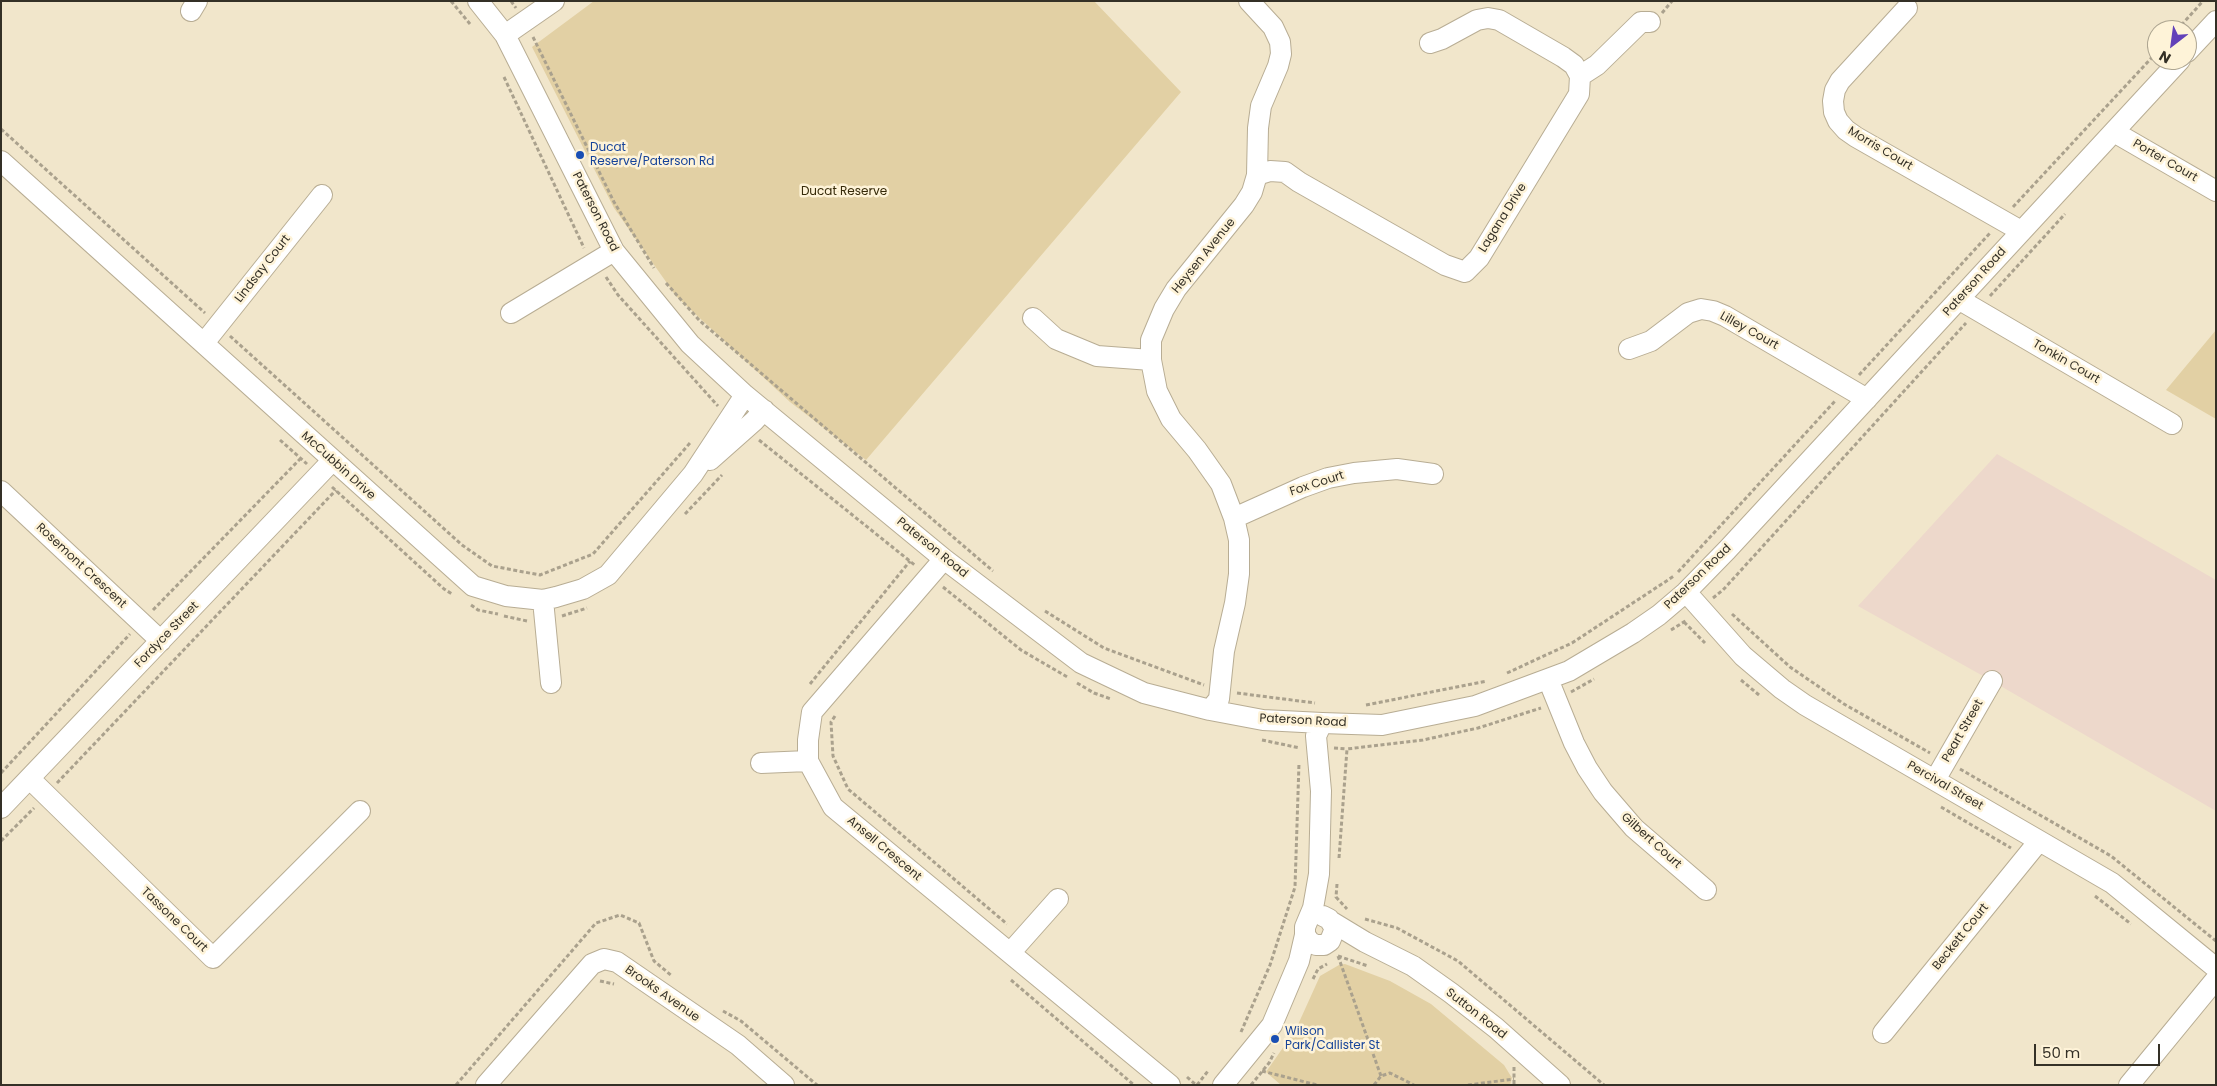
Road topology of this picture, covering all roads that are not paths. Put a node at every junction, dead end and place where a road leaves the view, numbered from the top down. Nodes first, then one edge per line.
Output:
1 (478, 1) edge
2 (554, 1) edge
3 (1249, 1) edge
4 (1908, 8) dead end
5 (2216, 21) edge
6 (1650, 22) dead end
7 (505, 35) junction
8 (2197, 41) edge
9 (1430, 43) dead end
10 (2171, 70) edge
11 (1580, 76) junction
12 (2114, 132) junction
13 (1, 161) edge
14 (1258, 175) junction
15 (2216, 191) edge
16 (322, 195) dead end
17 (2021, 231) junction
18 (614, 251) junction
19 (1960, 300) junction
20 (511, 314) dead end
21 (1033, 318) dead end
22 (204, 343) junction
23 (1629, 349) dead end
24 (1151, 360) junction
25 (746, 395) junction
26 (1867, 399) junction
27 (764, 410) junction
28 (2172, 424) dead end
29 (326, 468) junction
30 (693, 474) junction
31 (1433, 474) dead end
32 (1, 491) edge
33 (1234, 518) junction
34 (944, 559) junction
35 (1686, 592) junction
36 (543, 600) junction
37 (161, 641) junction
38 (1548, 679) junction
39 (1992, 681) dead end
40 (551, 683) dead end
41 (1210, 710) junction
42 (1322, 723) junction
43 (808, 760) junction
44 (761, 763) dead end
45 (30, 779) junction
46 (1935, 780) junction
47 (1, 808) edge
48 (360, 811) dead end
49 (2039, 842) junction
50 (1706, 890) dead end
51 (1058, 899) dead end
52 (1319, 924) junction
53 (1017, 946) junction
54 (1329, 948) junction
55 (1380, 960) junction
56 (2216, 968) edge
57 (2216, 979) edge
58 (1283, 1002) junction
59 (1883, 1033) dead end
60 (1175, 1078) edge
61 (1550, 1082) edge
62 (486, 1085) edge
63 (784, 1085) edge
64 (1223, 1085) edge
65 (2129, 1085) edge

1 - 7 street, Paterson Road
2 - 7 street
3 - 14 street, Heysen Avenue
4 - 17 street, Morris Court
5 - 8 street
6 - 11 street
7 - 18 street, Paterson Road
9 - 11 street
10 - 12 street, Paterson Road
11 - 14 street, Lagana Drive
12 - 15 street, Porter Court
12 - 17 street, Paterson Road
13 - 22 street, McCubbin Drive
14 - 24 street, Heysen Avenue
16 - 22 street, Lindsay Court
17 - 19 street, Paterson Road
18 - 20 street
18 - 25 street, Paterson Road
19 - 26 street, Paterson Road
19 - 28 street, Tonkin Court
21 - 24 street
22 - 29 street, McCubbin Drive
23 - 26 street, Lilley Court
24 - 33 street, Heysen Avenue
25 - 27 street, Paterson Road
25 - 30 street, McCubbin Drive
26 - 35 street, Paterson Road
27 - 30 street, McCubbin Drive
27 - 34 street, Paterson Road
29 - 36 street, McCubbin Drive
29 - 37 street, Fordyce Street
30 - 36 street, McCubbin Drive
31 - 33 street, Fox Court
32 - 37 street, Rosemont Crescent
33 - 41 street, Heysen Avenue
34 - 41 street, Paterson Road
34 - 43 street, Ansell Crescent
35 - 38 street, Paterson Road
35 - 46 street, Percival Street
36 - 40 street
37 - 45 street, Fordyce Street
38 - 42 street, Paterson Road
38 - 50 street, Gilbert Court
39 - 46 street, Peart Street
41 - 42 street, Paterson Road
42 - 52 street
43 - 44 street
43 - 53 street, Ansell Crescent
45 - 47 street, Fordyce Street
45 - 48 street, Tassone Court
46 - 49 street, Percival Street
49 - 56 street, Percival Street
49 - 59 street, Beckett Court
51 - 53 street
52 - 54 street
52 - 55 street, Sutton Road
52 - 58 street
53 - 60 street, Ansell Crescent
54 - 55 street, Sutton Road
54 - 58 street
55 - 61 street, Sutton Road
57 - 65 street
58 - 64 street
62 - 63 street, Brooks Avenue

